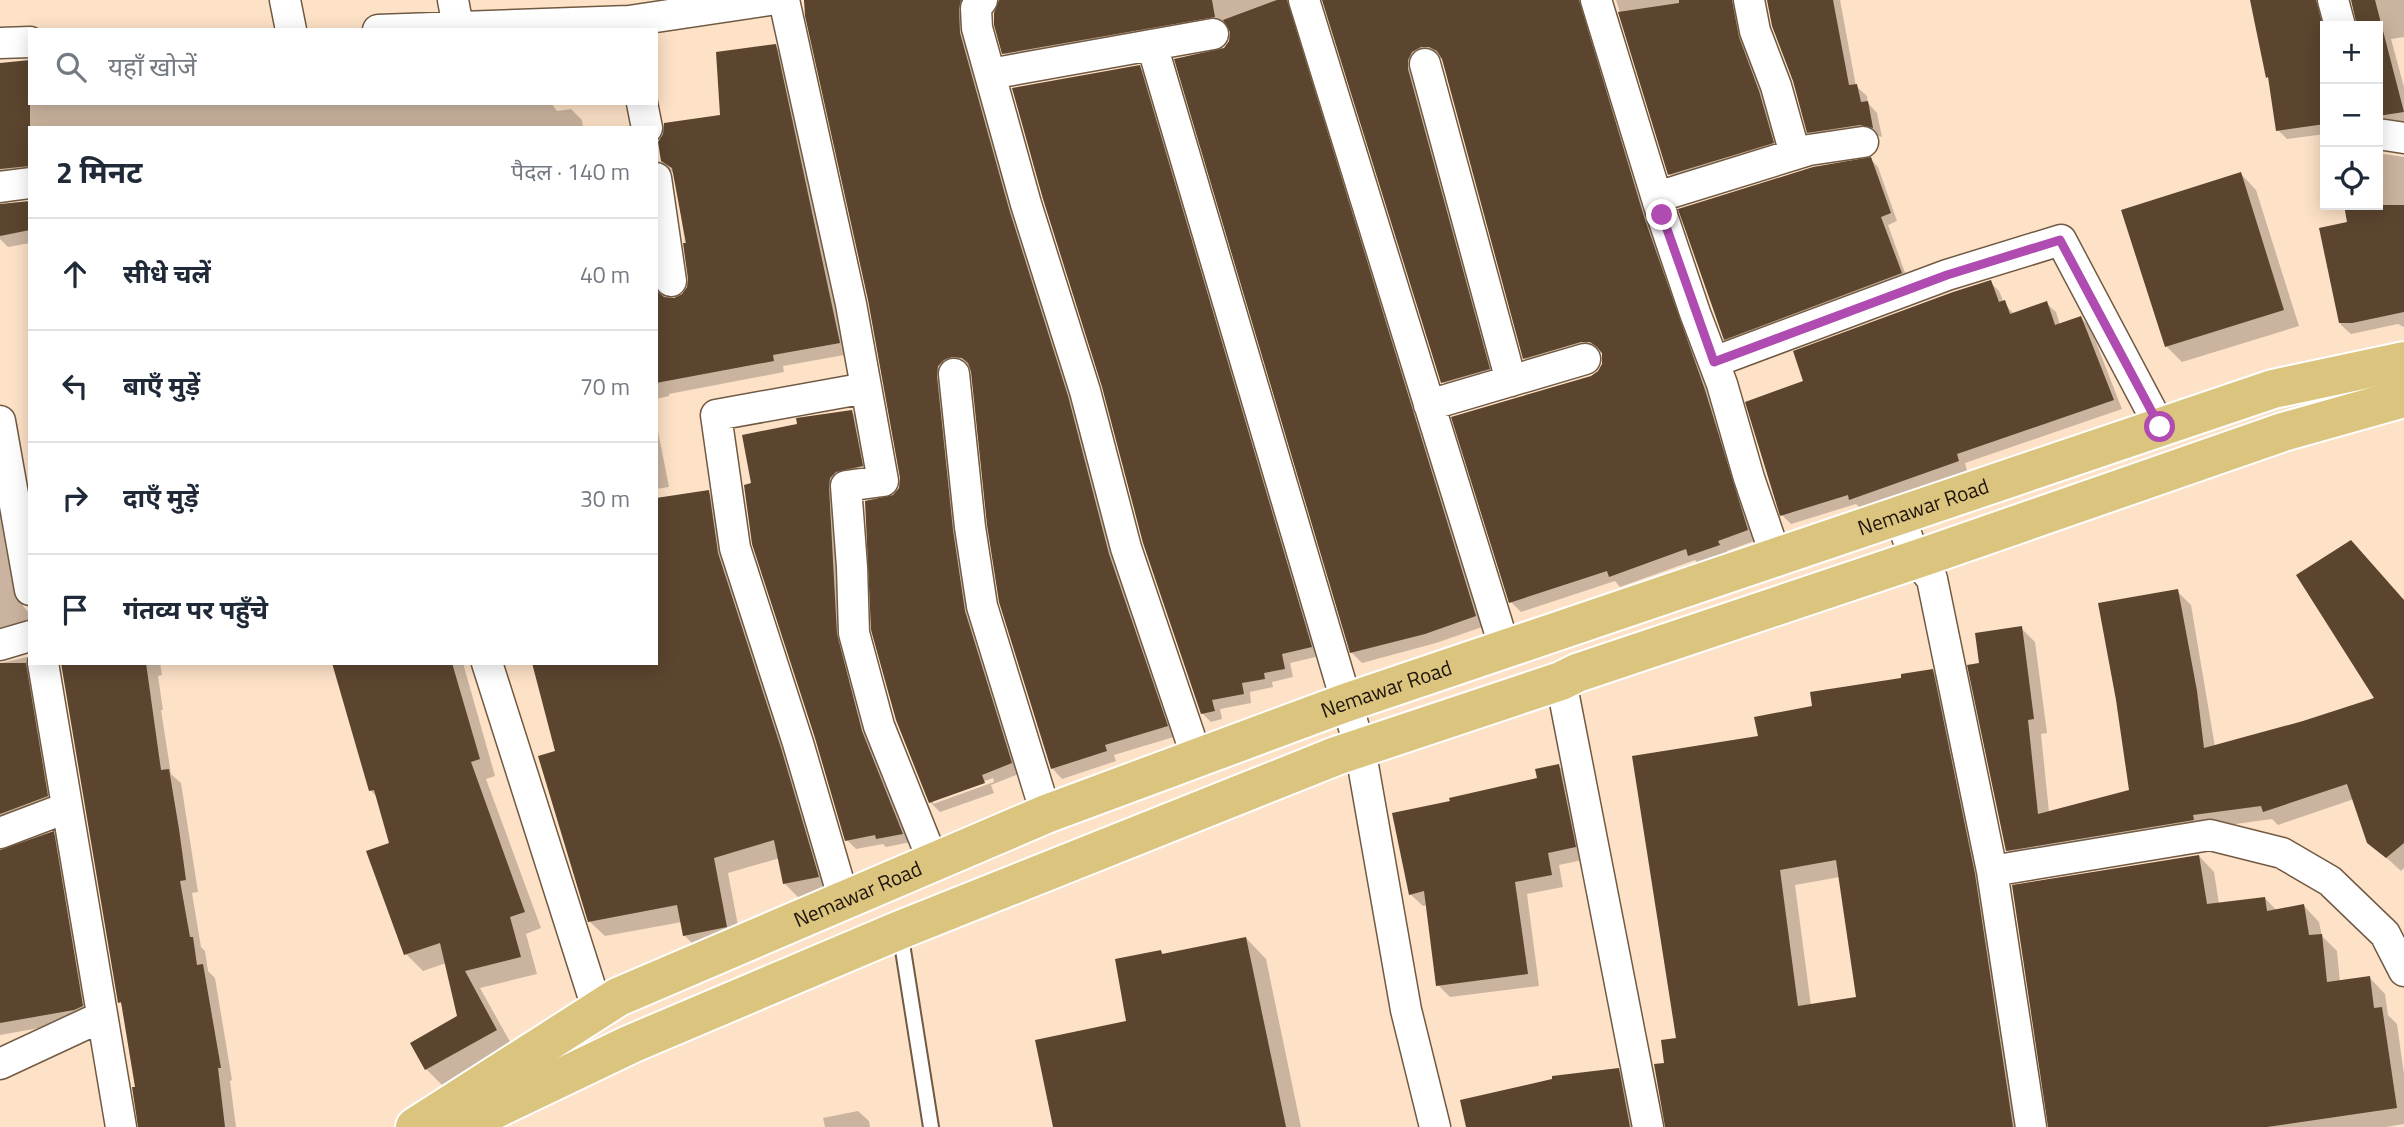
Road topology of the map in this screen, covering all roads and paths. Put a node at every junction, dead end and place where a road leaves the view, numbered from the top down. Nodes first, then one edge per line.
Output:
1 (285, 0) edge
2 (770, 0) edge
3 (784, 0) edge
4 (982, 0) edge
5 (1304, 0) edge
6 (1596, 0) edge
7 (1749, 0) edge
8 (2333, 0) edge
9 (455, 14) edge
10 (628, 17) edge
11 (2339, 21) edge
12 (291, 28) edge
13 (388, 28) edge
14 (1213, 34) dead end
15 (28, 42) edge
16 (0, 43) edge
17 (1152, 46) junction
18 (1425, 64) dead end
19 (990, 74) junction
20 (642, 105) edge
21 (647, 126) edge
22 (2383, 135) edge
23 (2404, 138) edge
24 (1863, 142) dead end
25 (1795, 154) junction
26 (28, 183) edge
27 (0, 187) edge
28 (658, 192) edge
29 (1657, 197) junction
30 (671, 281) dead end
31 (1585, 359) dead end
32 (2404, 361) edge
33 (1714, 362) junction
34 (954, 374) dead end
35 (1511, 381) junction
36 (866, 388) junction
37 (2273, 389) junction
38 (2404, 398) edge
39 (1429, 405) junction
40 (2160, 427) junction
41 (1, 429) edge
42 (2283, 432) junction
43 (1899, 515) junction
44 (1776, 557) junction
45 (1914, 558) junction
46 (28, 579) edge
47 (28, 637) edge
48 (0, 645) edge
49 (1505, 649) junction
50 (43, 665) edge
51 (488, 665) edge
52 (1562, 681) junction
53 (1345, 703) junction
54 (1360, 748) junction
55 (1197, 758) junction
56 (66, 808) junction
57 (1046, 814) junction
58 (0, 833) edge
59 (933, 861) junction
60 (1992, 871) junction
61 (844, 900) junction
62 (900, 930) junction
63 (2404, 971) edge
64 (597, 1008) junction
65 (102, 1017) junction
66 (0, 1064) edge
67 (121, 1127) edge
68 (415, 1127) edge
69 (458, 1127) edge
70 (930, 1127) edge
71 (1435, 1127) edge
72 (1648, 1127) edge
73 (2031, 1127) edge

1 - 12 street
2 - 10 street
3 - 36 street
4 - 19 street
5 - 39 street
6 - 29 street
7 - 25 street
8 - 11 street
9 - 10 street
9 - 13 street
14 - 17 street
15 - 16 street
17 - 19 street
17 - 53 street
18 - 35 street
19 - 55 street
20 - 21 street
22 - 23 street
24 - 25 street
25 - 29 street
26 - 27 street
28 - 30 street
29 - 33 street
31 - 35 street
32 - 37 highway, Nemawar Road
33 - 40 street
33 - 44 street
34 - 57 street
35 - 39 street
36 - 59 street
36 - 61 street
37 - 40 highway, Nemawar Road
37 - 42 highway
38 - 42 highway
39 - 49 street
40 - 43 highway, Nemawar Road
41 - 46 street
42 - 45 highway
43 - 44 highway, Nemawar Road
43 - 45 street
44 - 49 highway, Nemawar Road
45 - 52 highway
45 - 60 street
47 - 48 street
49 - 53 highway, Nemawar Road
50 - 56 street
51 - 64 street
52 - 54 highway
52 - 72 street
53 - 54 street
53 - 55 highway, Nemawar Road
54 - 62 highway
54 - 71 street
55 - 57 highway, Nemawar Road
56 - 58 street
56 - 65 street
57 - 59 highway, Nemawar Road
59 - 61 highway, Nemawar Road
60 - 63 street
60 - 73 street
61 - 64 highway, Nemawar Road
62 - 69 highway
62 - 70 lane
64 - 68 highway, Nemawar Road
65 - 66 street
65 - 67 street

